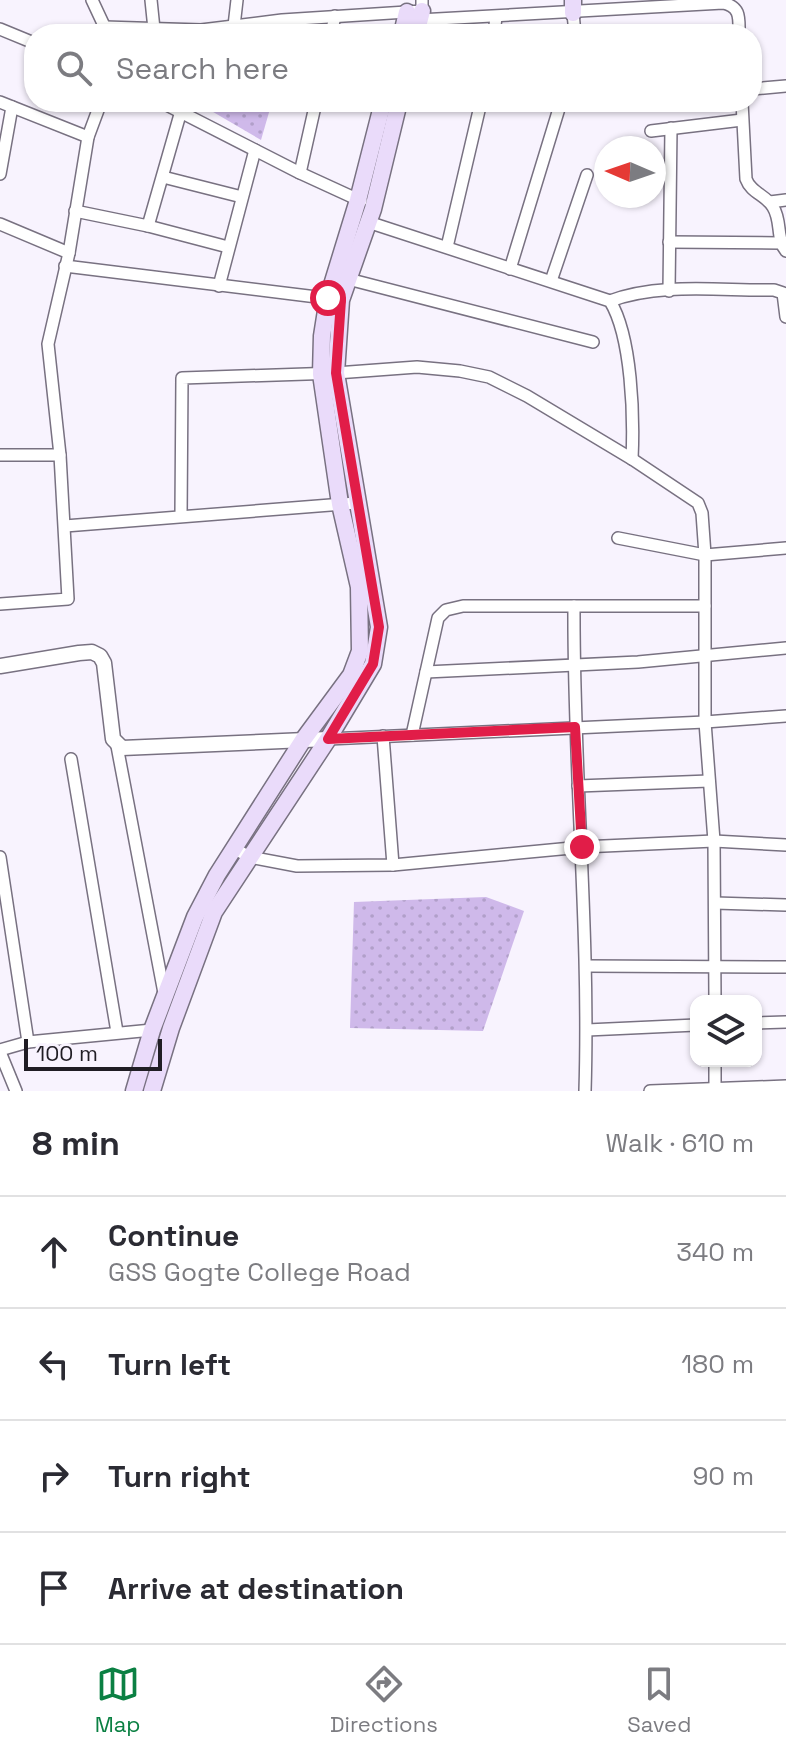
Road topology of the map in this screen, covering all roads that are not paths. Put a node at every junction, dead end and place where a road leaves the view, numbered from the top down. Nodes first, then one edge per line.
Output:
1 (92, 0) edge
2 (151, 0) edge
3 (237, 0) edge
4 (735, 3) edge
5 (573, 6) edge
6 (416, 13) edge
7 (335, 16) junction
8 (496, 17) junction
9 (104, 24) edge
10 (153, 24) edge
11 (234, 24) edge
12 (254, 24) edge
13 (333, 24) edge
14 (495, 24) edge
15 (738, 24) edge
16 (0, 29) edge
17 (24, 39) edge
18 (786, 86) edge
19 (762, 88) edge
20 (6, 105) edge
21 (97, 112) edge
22 (181, 112) edge
23 (183, 112) edge
24 (314, 112) edge
25 (381, 112) edge
26 (396, 112) edge
27 (479, 112) edge
28 (558, 112) edge
29 (742, 112) edge
30 (742, 120) junction
31 (671, 128) junction
32 (651, 131) dead end
33 (88, 137) junction
34 (255, 150) junction
35 (300, 173) junction
36 (0, 174) edge
37 (587, 175) dead end
38 (163, 177) junction
39 (242, 197) junction
40 (786, 200) edge
41 (770, 202) junction
42 (366, 210) junction
43 (75, 211) junction
44 (0, 224) edge
45 (148, 226) junction
46 (669, 242) junction
47 (228, 247) junction
48 (447, 247) junction
49 (783, 247) edge
50 (69, 253) junction
51 (65, 266) junction
52 (510, 269) junction
53 (348, 279) junction
54 (551, 281) junction
55 (219, 286) junction
56 (669, 291) junction
57 (335, 299) junction
58 (610, 301) junction
59 (786, 317) edge
60 (593, 342) dead end
61 (328, 374) junction
62 (0, 455) edge
63 (60, 455) junction
64 (632, 459) junction
65 (348, 503) junction
66 (181, 516) junction
67 (65, 526) junction
68 (618, 538) dead end
69 (786, 548) edge
70 (705, 555) junction
71 (0, 604) edge
72 (574, 606) junction
73 (705, 606) junction
74 (368, 609) junction
75 (786, 648) edge
76 (705, 656) junction
77 (574, 664) junction
78 (0, 666) edge
79 (426, 672) junction
80 (786, 716) edge
81 (705, 722) junction
82 (575, 727) junction
83 (412, 735) junction
84 (383, 736) junction
85 (328, 739) junction
86 (303, 740) junction
87 (117, 746) junction
88 (71, 759) dead end
89 (709, 781) junction
90 (578, 786) junction
91 (714, 841) junction
92 (786, 845) edge
93 (582, 847) junction
94 (234, 848) junction
95 (0, 857) edge
96 (249, 857) junction
97 (393, 865) junction
98 (715, 903) junction
99 (786, 905) edge
100 (586, 966) junction
101 (713, 967) junction
102 (786, 967) edge
103 (715, 995) edge
104 (165, 998) junction
105 (786, 1022) edge
106 (762, 1023) edge
107 (690, 1025) edge
108 (152, 1030) junction
109 (587, 1030) junction
110 (117, 1032) junction
111 (28, 1042) junction
112 (0, 1051) edge
113 (715, 1067) edge
114 (786, 1086) edge
115 (715, 1089) edge
116 (16, 1091) edge
117 (134, 1091) edge
118 (152, 1091) edge
119 (585, 1091) edge
120 (650, 1091) edge

1 - 9 street
2 - 10 street
3 - 11 street
4 - 5 street
4 - 15 street
5 - 8 street
6 - 7 street
6 - 8 street
7 - 12 street
7 - 13 street
8 - 14 street
16 - 17 street
18 - 19 street
20 - 33 street
20 - 36 street
21 - 33 street
22 - 38 street
23 - 34 street
24 - 35 street
25 - 42 main road
26 - 42 main road
27 - 48 street
28 - 52 street
29 - 30 street
30 - 31 street
30 - 41 street
31 - 32 street
31 - 46 street
33 - 43 street
34 - 35 street
34 - 39 street
35 - 42 street
37 - 54 street
38 - 39 street
38 - 45 street
39 - 47 street
40 - 41 street
41 - 49 street
42 - 48 street
42 - 53 main road
42 - 57 main road
43 - 45 street
43 - 50 street
44 - 50 street
45 - 47 street
46 - 49 street
46 - 56 street
47 - 55 street
48 - 52 street
50 - 51 street
51 - 55 street
51 - 63 street
52 - 54 street
53 - 57 main road
53 - 60 street
54 - 58 street
55 - 57 street
56 - 58 street
56 - 59 street
57 - 61 main road
58 - 64 street
61 - 64 street
61 - 65 main road
61 - 66 street
62 - 63 street
63 - 67 street
64 - 70 street
65 - 66 street
65 - 74 main road
66 - 67 street
67 - 71 street
68 - 70 street
69 - 70 street
70 - 73 street
72 - 73 street
72 - 77 street
72 - 79 street
73 - 76 street
74 - 85 main road
74 - 86 main road
75 - 76 street
76 - 77 street
76 - 81 street
77 - 79 street
77 - 82 street
78 - 87 street
79 - 83 street
80 - 81 street
81 - 82 street
81 - 89 street
82 - 83 street
82 - 90 street
83 - 84 street
84 - 85 street
84 - 97 street
85 - 86 street
85 - 96 main road
86 - 87 street
86 - 94 main road
87 - 104 street
88 - 110 street
89 - 90 street
89 - 91 street
90 - 93 street
91 - 92 street
91 - 93 street
91 - 98 street
93 - 97 street
93 - 100 street
94 - 96 street
94 - 104 main road
95 - 111 street
96 - 97 street
96 - 118 main road
98 - 99 street
98 - 101 street
100 - 101 street
100 - 109 street
101 - 102 street
101 - 103 street
104 - 108 main road
105 - 106 street
107 - 109 street
108 - 110 street
108 - 117 main road
109 - 119 street
110 - 111 street
111 - 112 street
112 - 116 street
113 - 115 street
114 - 115 street
115 - 120 street

